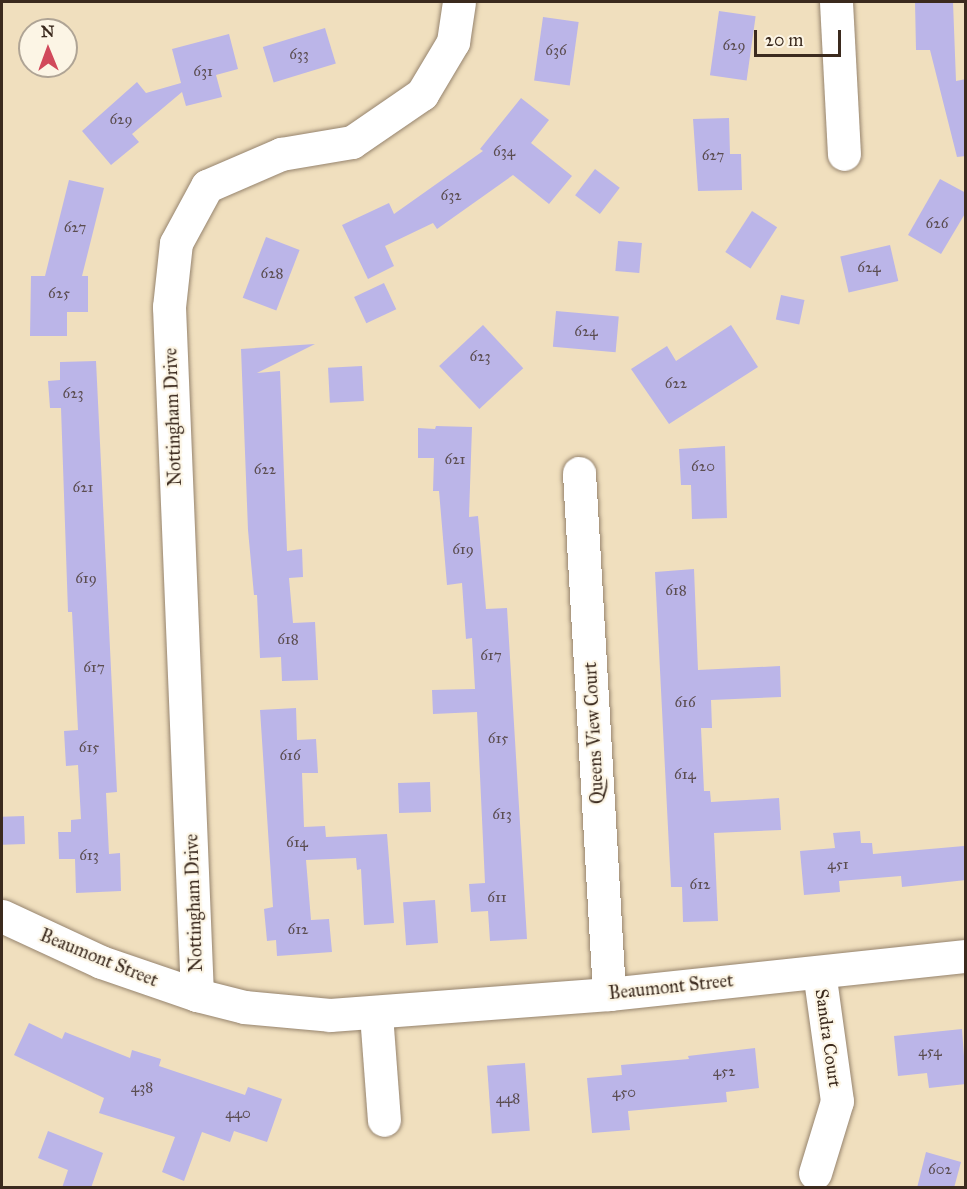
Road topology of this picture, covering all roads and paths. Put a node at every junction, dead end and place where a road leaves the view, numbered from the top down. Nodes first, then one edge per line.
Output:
1 (459, 2) edge
2 (836, 2) edge
3 (844, 154) dead end
4 (579, 473) dead end
5 (2, 916) edge
6 (966, 956) edge
7 (819, 972) junction
8 (609, 994) junction
9 (198, 995) junction
10 (376, 1014) junction
11 (384, 1120) dead end
12 (815, 1173) dead end

1 - 9 street, Nottingham Drive
2 - 3 street
4 - 8 street, Queens View Court
5 - 9 street, Beaumont Street
6 - 7 street, Beaumont Street
7 - 8 street, Beaumont Street
7 - 12 street, Sandra Court
8 - 10 street, Beaumont Street
9 - 10 street, Beaumont Street
10 - 11 street

